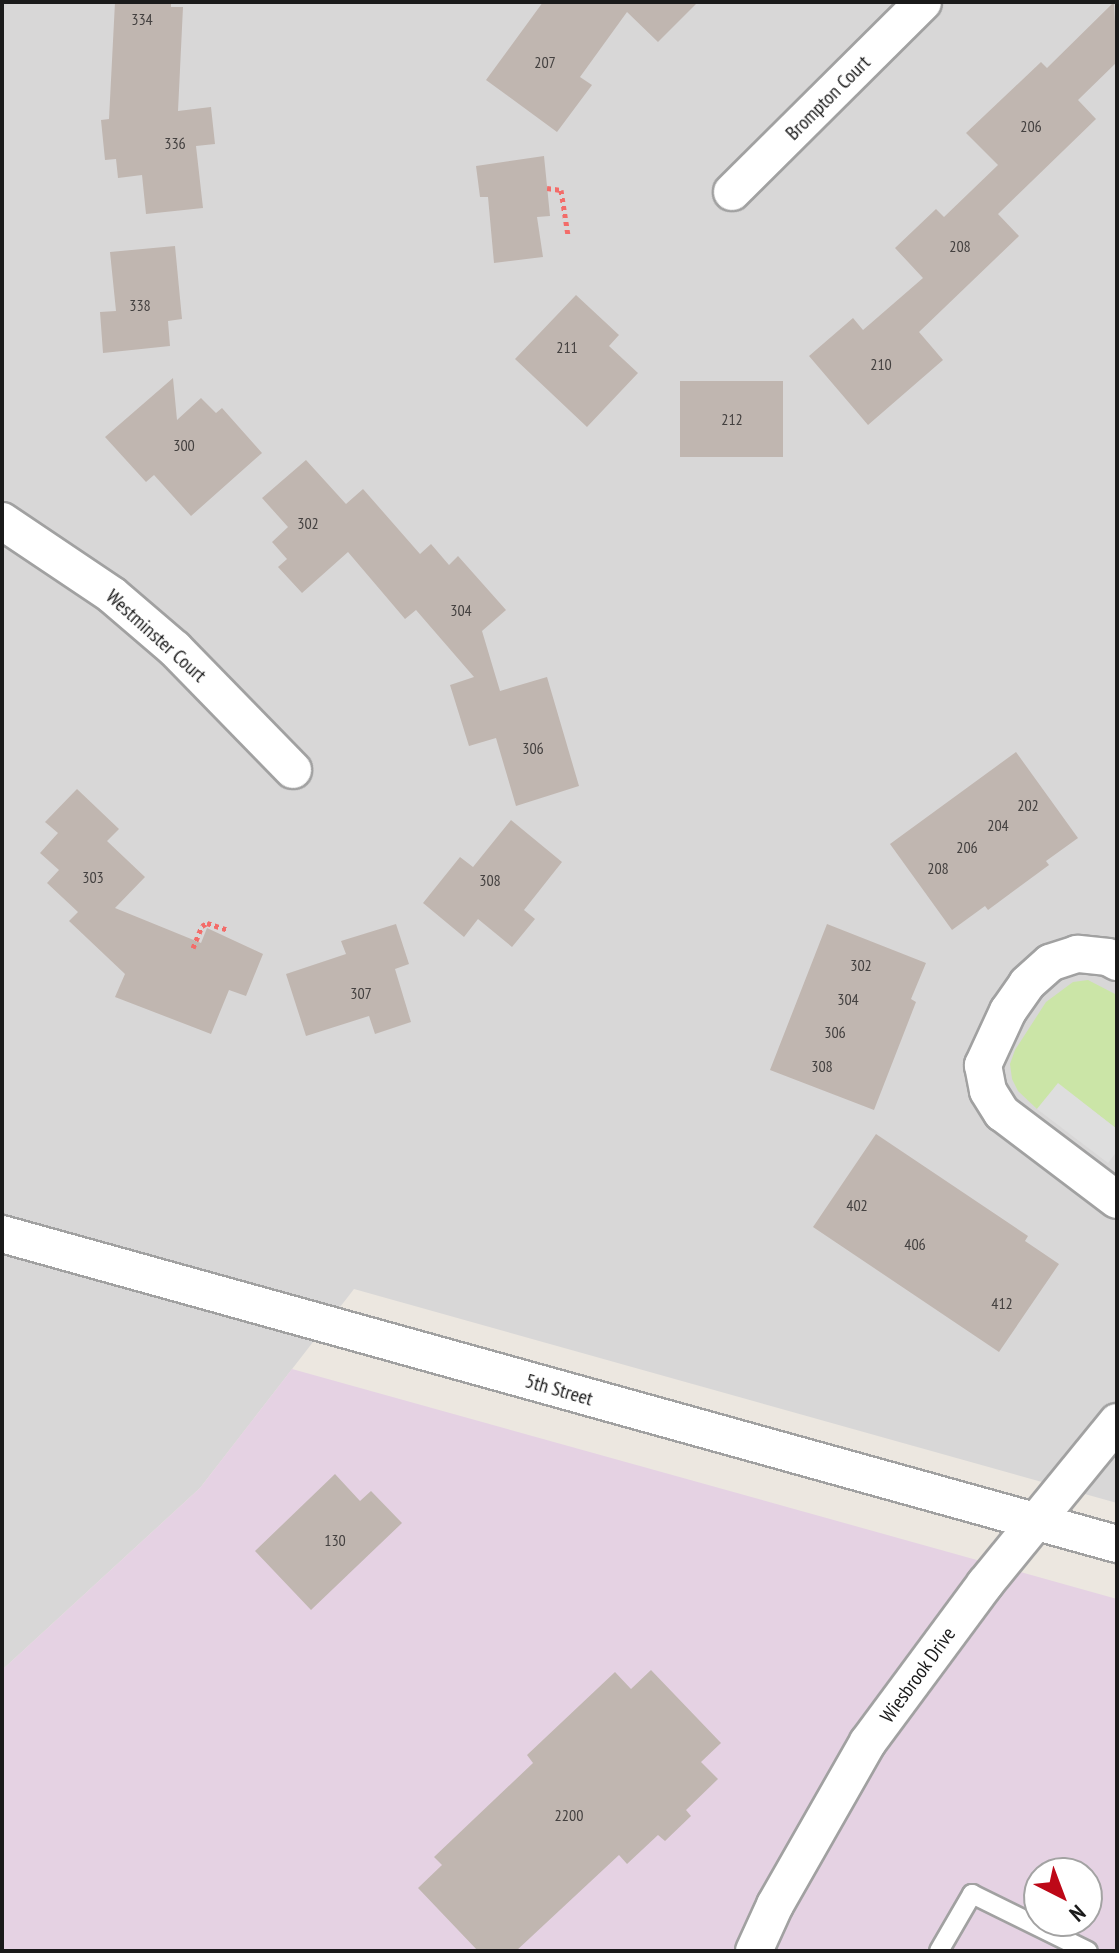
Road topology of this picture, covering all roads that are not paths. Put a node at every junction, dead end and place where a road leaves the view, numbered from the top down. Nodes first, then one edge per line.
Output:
1 (923, 2) edge
2 (732, 192) dead end
3 (2, 521) edge
4 (293, 770) dead end
5 (1117, 962) edge
6 (1117, 1200) edge
7 (2, 1234) edge
8 (1117, 1422) edge
9 (1036, 1522) junction
10 (1117, 1544) edge
11 (754, 1951) edge
12 (939, 1951) edge
13 (1088, 1951) edge

1 - 2 street, Brompton Court
3 - 4 street, Westminster Court
5 - 6 street
7 - 9 street, 5th Street
8 - 9 street, Wiesbrook Drive
9 - 10 street, 5th Street
9 - 11 street, Wiesbrook Drive
12 - 13 lane

